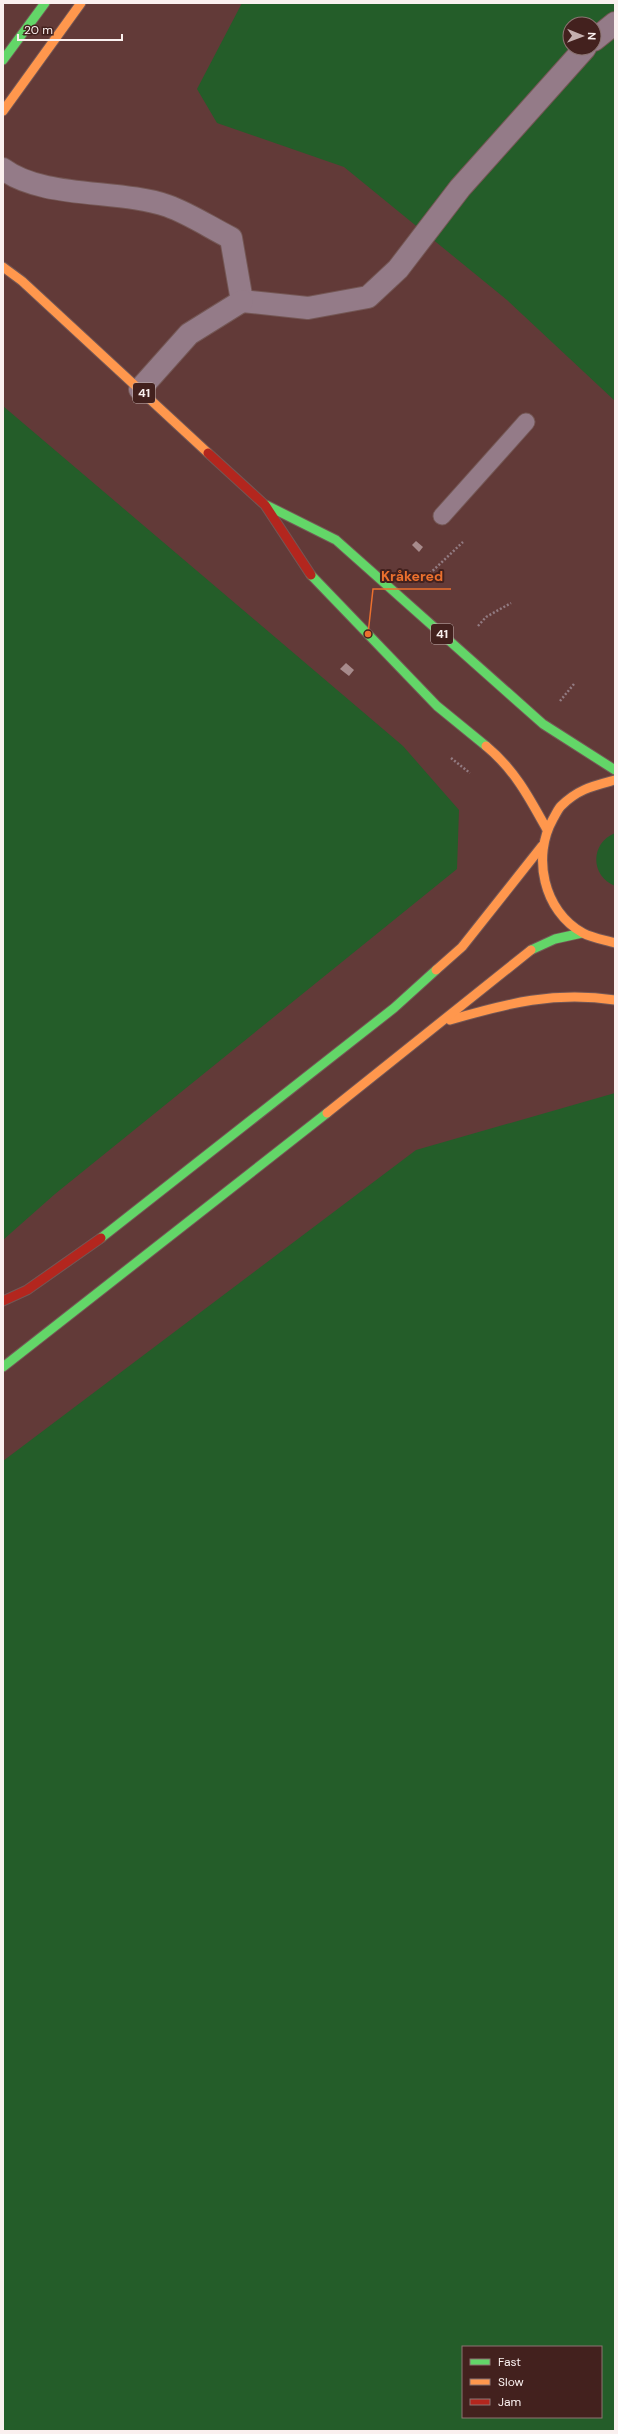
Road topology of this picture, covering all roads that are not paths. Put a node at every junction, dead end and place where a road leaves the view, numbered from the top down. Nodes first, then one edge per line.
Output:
1 (45, 3) edge
2 (81, 3) edge
3 (615, 22) edge
4 (602, 33) edge
5 (578, 56) edge
6 (3, 60) edge
7 (5, 108) edge
8 (3, 169) edge
9 (3, 267) edge
10 (242, 301) junction
11 (140, 389) junction
12 (526, 422) dead end
13 (265, 505) junction
14 (442, 516) dead end
15 (615, 770) edge
16 (615, 780) edge
17 (546, 828) junction
18 (542, 846) junction
19 (582, 933) junction
20 (615, 943) edge
21 (615, 1000) edge
22 (441, 1023) junction
23 (3, 1301) edge
24 (3, 1367) edge

1 - 6 main road
2 - 7 main road
3 - 4 street
5 - 10 street
8 - 10 street
9 - 11 main road, 41
10 - 11 street
11 - 13 main road, 41
12 - 14 lane
13 - 15 main road, 41
13 - 17 main road, 41
16 - 17 main road
17 - 18 main road
18 - 19 main road
18 - 23 main road
19 - 20 main road
19 - 22 main road
21 - 22 main road
22 - 24 main road

